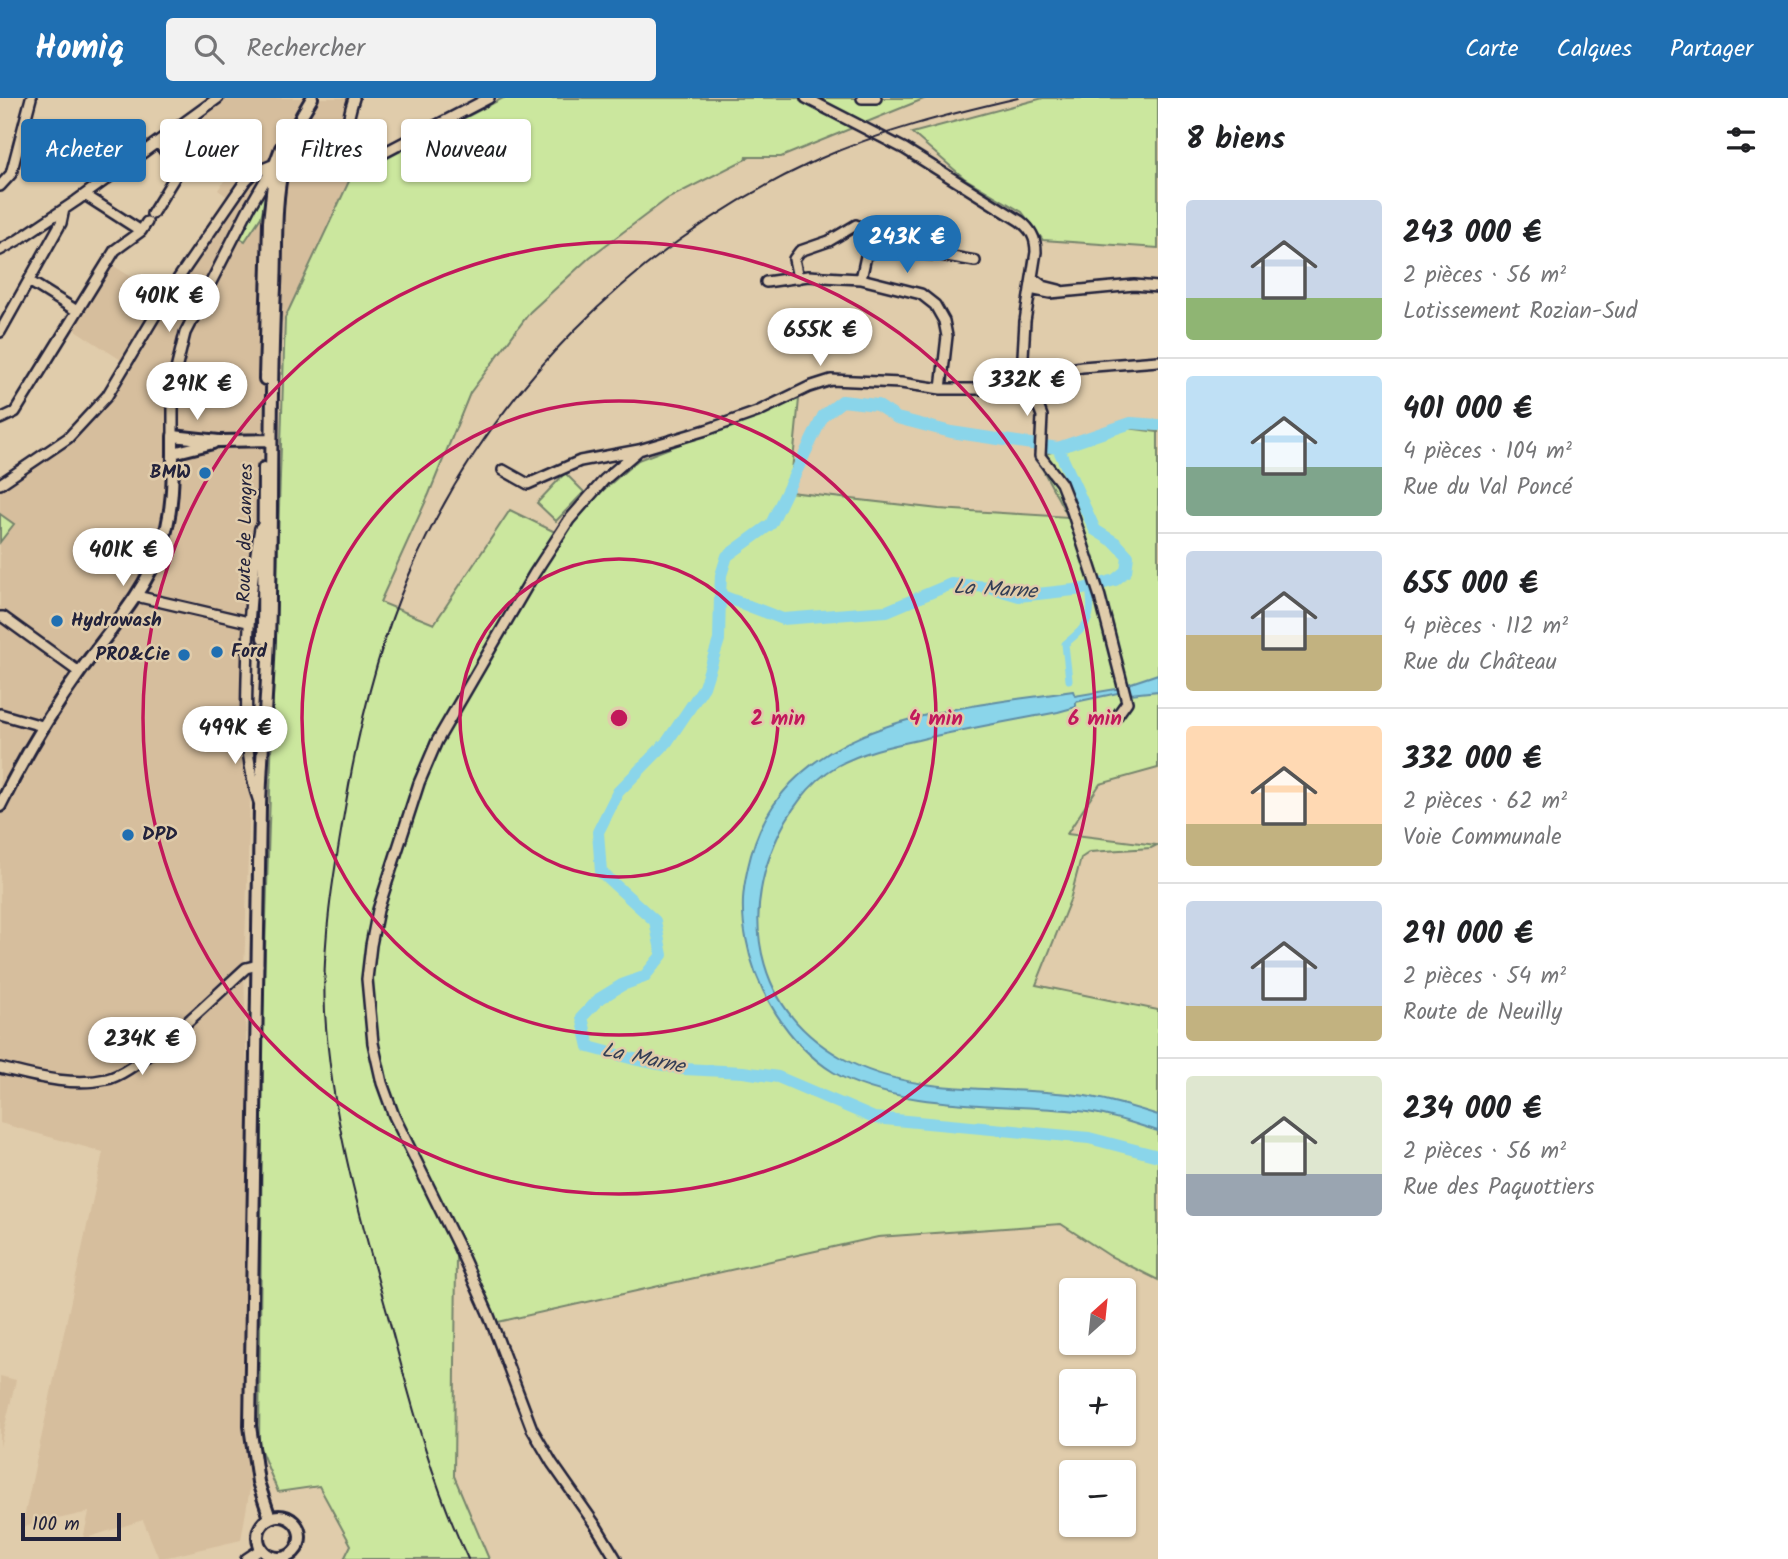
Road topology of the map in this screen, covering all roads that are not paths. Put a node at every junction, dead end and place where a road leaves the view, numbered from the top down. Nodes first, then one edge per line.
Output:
1 (31, 98) edge
2 (218, 98) edge
3 (305, 98) edge
4 (312, 98) edge
5 (354, 98) edge
6 (489, 98) edge
7 (806, 98) edge
8 (862, 98) edge
9 (876, 98) edge
10 (158, 142) junction
11 (275, 164) junction
12 (0, 186) edge
13 (85, 195) junction
14 (64, 209) junction
15 (856, 225) dead end
16 (141, 231) junction
17 (0, 250) edge
18 (975, 261) dead end
19 (798, 278) junction
20 (1031, 278) junction
21 (861, 279) junction
22 (29, 281) junction
23 (766, 282) dead end
24 (1158, 287) edge
25 (1030, 289) junction
26 (1064, 290) junction
27 (163, 302) junction
28 (78, 311) junction
29 (193, 319) junction
30 (0, 332) edge
31 (1158, 361) edge
32 (1022, 374) junction
33 (1037, 375) junction
34 (941, 389) junction
35 (1017, 389) junction
36 (1034, 395) junction
37 (0, 419) edge
38 (173, 436) junction
39 (268, 440) junction
40 (219, 441) junction
41 (639, 450) junction
42 (173, 453) junction
43 (503, 470) dead end
44 (0, 484) edge
45 (262, 516) junction
46 (136, 596) junction
47 (0, 617) edge
48 (248, 622) junction
49 (79, 672) junction
50 (0, 714) edge
51 (1117, 716) dead end
52 (263, 724) junction
53 (42, 726) junction
54 (0, 806) edge
55 (261, 807) junction
56 (258, 965) junction
57 (0, 1068) edge
58 (270, 1518) junction
59 (261, 1549) junction
60 (297, 1554) edge
61 (284, 1558) edge
62 (246, 1559) edge
63 (616, 1559) edge

1 - 12 street
2 - 10 street
3 - 11 main road, Route de Langres
4 - 39 main road
5 - 6 street
7 - 20 street
8 - 9 street
10 - 13 street
10 - 16 street
11 - 27 street
11 - 29 street
11 - 39 main road, Route de Langres
13 - 14 street
13 - 16 street
14 - 17 street
14 - 22 street
15 - 19 street
16 - 28 street
18 - 21 street
19 - 21 street
19 - 23 street
20 - 25 street
20 - 26 street
21 - 34 street
22 - 28 street
22 - 30 street
24 - 26 street
25 - 26 street
25 - 32 street
27 - 29 street
27 - 44 street
28 - 37 street
29 - 38 street
31 - 33 street
32 - 33 street
32 - 35 street
33 - 36 street
34 - 35 street
34 - 41 street
35 - 36 street
36 - 51 street
38 - 40 main road
38 - 42 main road
39 - 40 main road
39 - 45 main road, Route de Langres
39 - 52 main road
40 - 42 main road
41 - 43 street
41 - 63 street
42 - 46 main road
45 - 48 street
45 - 52 main road, Route de Langres
46 - 48 street
46 - 49 main road
47 - 49 street
48 - 55 street
49 - 53 main road
50 - 53 street
52 - 55 main road
53 - 54 main road
55 - 56 main road
56 - 57 street
56 - 58 main road
58 - 59 main road
58 - 60 main road
59 - 61 main road
59 - 62 street
60 - 61 main road

